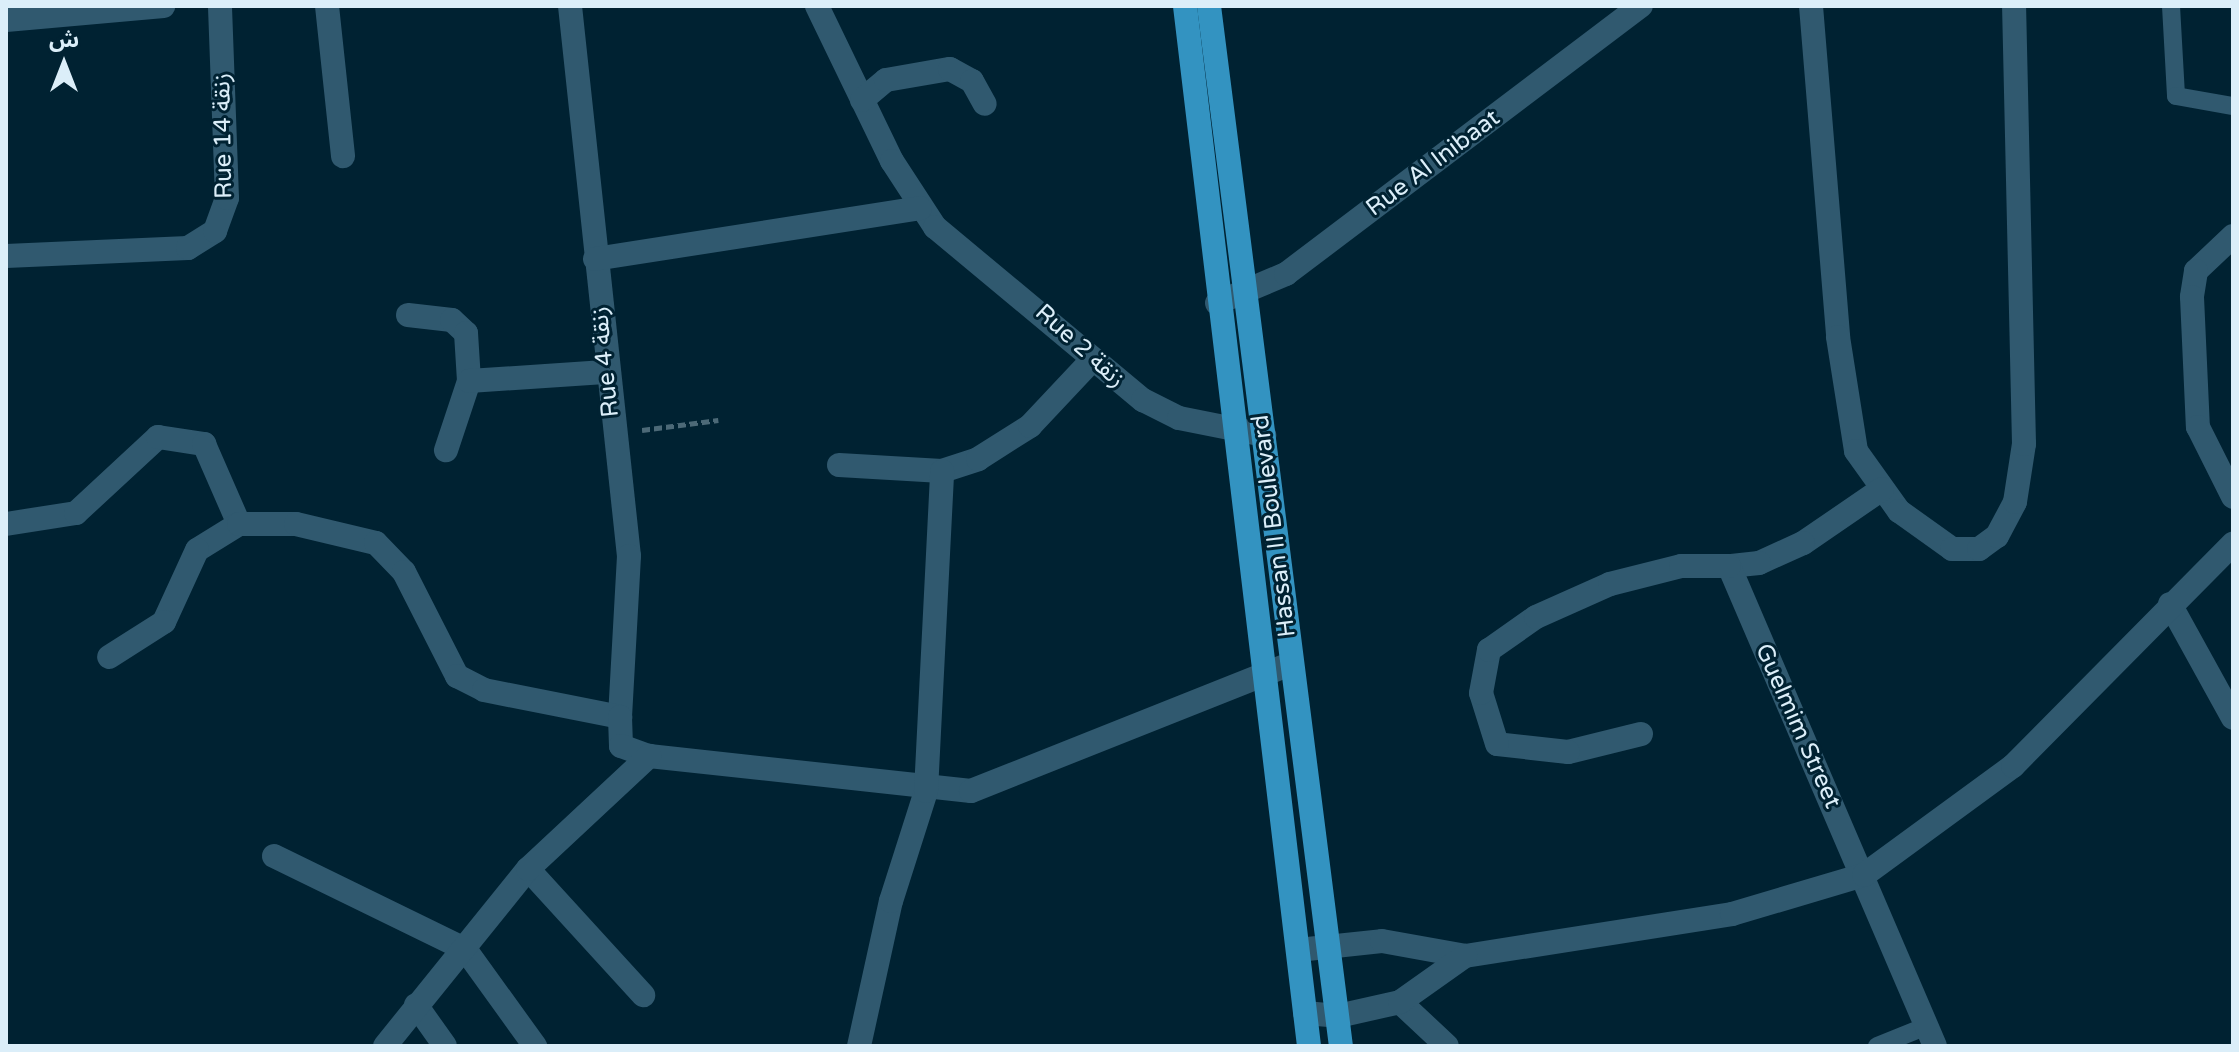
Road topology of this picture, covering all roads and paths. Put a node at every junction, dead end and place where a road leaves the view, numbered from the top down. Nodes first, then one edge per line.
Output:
1 (163, 6) edge
2 (220, 6) edge
3 (327, 6) edge
4 (570, 6) edge
5 (817, 6) edge
6 (1185, 6) edge
7 (1209, 6) edge
8 (1641, 6) edge
9 (1811, 6) edge
10 (2014, 6) edge
11 (2171, 6) edge
12 (6, 20) edge
13 (862, 100) junction
14 (985, 104) dead end
15 (2233, 106) edge
16 (343, 156) dead end
17 (920, 208) junction
18 (2233, 236) edge
19 (6, 256) edge
20 (595, 259) junction
21 (1247, 295) junction
22 (1217, 303) junction
23 (408, 315) dead end
24 (1092, 360) junction
25 (605, 372) junction
26 (469, 381) junction
27 (718, 420) dead end
28 (1234, 432) junction
29 (614, 434) junction
30 (1264, 435) junction
31 (446, 450) dead end
32 (839, 465) dead end
33 (942, 471) junction
34 (1882, 489) junction
35 (2233, 497) edge
36 (6, 524) edge
37 (239, 524) junction
38 (2233, 544) edge
39 (1729, 566) junction
40 (2170, 604) junction
41 (109, 657) dead end
42 (1290, 664) junction
43 (1264, 674) junction
44 (620, 717) junction
45 (2233, 718) edge
46 (1641, 734) dead end
47 (649, 756) junction
48 (926, 791) junction
49 (274, 856) dead end
50 (528, 869) junction
51 (1864, 875) junction
52 (1331, 943) junction
53 (465, 949) junction
54 (1298, 950) junction
55 (1465, 956) junction
56 (643, 995) dead end
57 (1400, 1002) junction
58 (416, 1005) junction
59 (1305, 1013) junction
60 (1338, 1016) junction
61 (1931, 1036) edge
62 (385, 1046) edge
63 (445, 1046) edge
64 (535, 1046) edge
65 (859, 1046) edge
66 (1309, 1046) edge
67 (1341, 1046) edge
68 (1447, 1046) edge
69 (1877, 1046) edge

1 - 12 street
2 - 19 street, Rue 14 زنقة
3 - 16 street
4 - 20 street, Rue 4 زنقة
5 - 13 street, Rue 2 زنقة
6 - 22 main road, Hassan II Boulevard
7 - 21 main road, Hassan II Boulevard
8 - 21 street, Rue Al Inibaat
9 - 34 street
10 - 34 street
11 - 15 lane
13 - 14 street
13 - 17 street, Rue 2 زنقة
17 - 20 street
17 - 24 street, Rue 2 زنقة
18 - 35 street
20 - 25 street, Rue 4 زنقة
21 - 22 street, Rue Al Inibaat
21 - 30 main road, Hassan II Boulevard
22 - 28 main road, Hassan II Boulevard
23 - 26 street
24 - 28 street, Rue 2 زنقة
24 - 33 street
25 - 26 street
25 - 29 street, Rue 4 زنقة
26 - 31 street
27 - 29 path
28 - 30 street, Rue 2 زنقة
28 - 43 main road, Hassan II Boulevard
29 - 44 street, Rue 4 زنقة
30 - 42 main road, Hassan II Boulevard
32 - 33 street
33 - 48 street
34 - 39 street
36 - 37 street
37 - 41 street
37 - 44 street
38 - 40 street
39 - 46 street
39 - 51 street, Guelmim Street
40 - 45 street
40 - 51 street
42 - 43 street
42 - 52 main road, Hassan II Boulevard
43 - 48 street
43 - 54 main road, Hassan II Boulevard
44 - 47 street
47 - 48 street
47 - 50 street
48 - 65 street
49 - 53 street
50 - 53 street
50 - 56 street
51 - 55 street
51 - 61 street, Guelmim Street
52 - 54 street
52 - 55 street
52 - 60 main road, Hassan II Boulevard
53 - 58 street
53 - 64 street
54 - 59 main road, Hassan II Boulevard
55 - 57 street
57 - 60 street
57 - 68 street
58 - 62 street
58 - 63 street
59 - 60 street
59 - 66 main road, Hassan II Boulevard
60 - 67 main road, Hassan II Boulevard
61 - 69 lane

